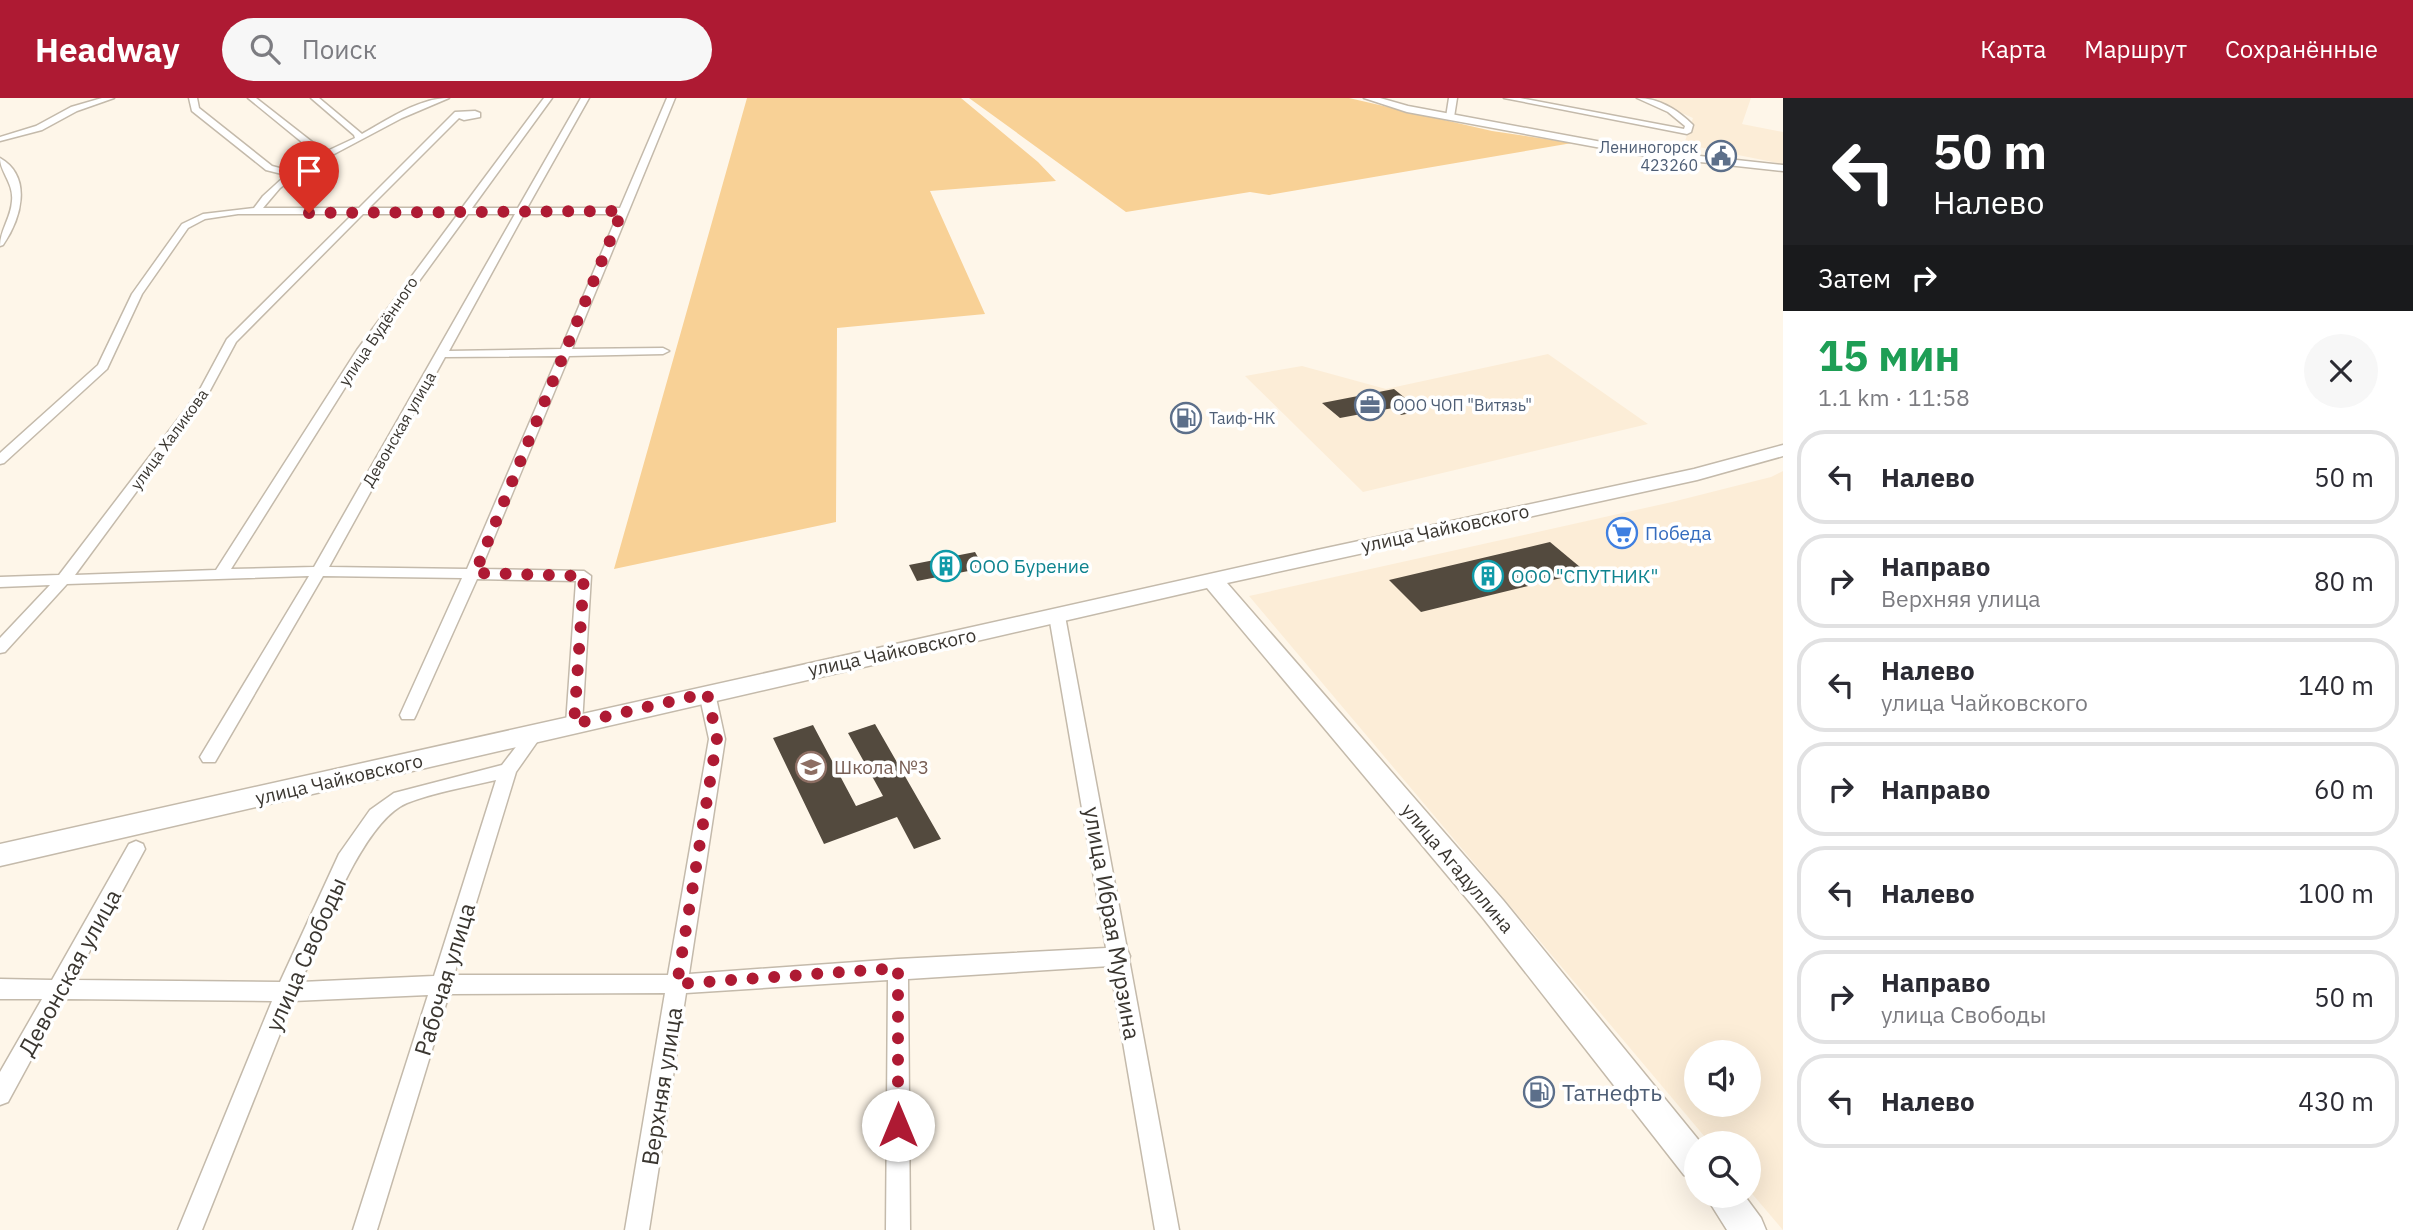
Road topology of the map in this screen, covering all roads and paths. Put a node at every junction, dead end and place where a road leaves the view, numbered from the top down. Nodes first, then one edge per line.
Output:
1 (110, 98) edge
2 (193, 98) edge
3 (253, 98) edge
4 (315, 98) edge
5 (445, 98) edge
6 (548, 98) edge
7 (585, 98) edge
8 (671, 98) edge
9 (1368, 98) edge
10 (1508, 98) edge
11 (1547, 98) edge
12 (1641, 98) edge
13 (1456, 99) edge
14 (1577, 110) junction
15 (458, 114) dead end
16 (1450, 117) junction
17 (0, 139) edge
18 (359, 139) junction
19 (327, 156) junction
20 (0, 160) edge
21 (1783, 169) edge
22 (290, 173) junction
23 (622, 211) junction
24 (256, 212) junction
25 (461, 213) junction
26 (522, 213) junction
27 (361, 214) junction
28 (0, 243) edge
29 (663, 351) dead end
30 (562, 353) junction
31 (442, 354) junction
32 (1783, 450) edge
33 (0, 460) edge
34 (319, 571) junction
35 (475, 573) junction
36 (221, 574) junction
37 (64, 579) junction
38 (1212, 580) junction
39 (0, 582) edge
40 (1057, 616) junction
41 (0, 648) edge
42 (707, 693) junction
43 (408, 715) dead end
44 (574, 724) junction
45 (534, 735) junction
46 (209, 757) dead end
47 (508, 770) junction
48 (136, 849) dead end
49 (0, 855) edge
50 (1120, 956) junction
51 (898, 968) junction
52 (677, 984) junction
53 (443, 985) junction
54 (0, 989) edge
55 (61, 990) junction
56 (286, 992) junction
57 (0, 1094) edge
58 (1684, 1148) edge
59 (1732, 1208) edge
60 (190, 1230) edge
61 (365, 1230) edge
62 (637, 1230) edge
63 (898, 1230) edge
64 (1167, 1230) edge
65 (1749, 1230) edge

1 - 17 street
2 - 22 street
3 - 19 street
4 - 18 street
5 - 18 street
6 - 25 street, улица Будённого
7 - 26 street, Девонская улица
8 - 23 street
9 - 16 street
10 - 14 street
11 - 14 street
12 - 14 street
13 - 16 street
15 - 27 street, улица Халикова
16 - 21 street
18 - 19 street
19 - 22 street
20 - 28 street
22 - 24 street
23 - 26 street
23 - 30 street
24 - 27 street
24 - 33 street
25 - 26 street
25 - 27 street
25 - 36 street, улица Будённого
26 - 31 street, Девонская улица
27 - 37 street, улица Халикова
29 - 30 street
30 - 31 street
30 - 35 street
31 - 34 street, Девонская улица
32 - 38 main road, улица Чайковского
34 - 35 street
34 - 36 street
34 - 46 street, Девонская улица
35 - 43 street
35 - 44 street
36 - 37 street
37 - 39 street
37 - 41 street, улица Халикова
38 - 40 main road, улица Чайковского
38 - 58 main road, улица Агадуллина
40 - 42 main road, улица Чайковского
40 - 50 street, улица Ибрая Мурзина
42 - 44 main road, улица Чайковского
42 - 52 street, Верхняя улица
44 - 45 main road, улица Чайковского
45 - 47 street, Рабочая улица
45 - 49 main road, улица Чайковского
47 - 53 street, Рабочая улица
47 - 56 street, улица Свободы
48 - 55 street, Девонская улица
50 - 51 street
50 - 64 street, улица Ибрая Мурзина
51 - 52 street
51 - 63 street
52 - 53 street
52 - 62 street, Верхняя улица
53 - 56 street
53 - 61 street, Рабочая улица
54 - 55 street
55 - 56 street
55 - 57 street, Девонская улица
56 - 60 street, улица Свободы
59 - 65 main road

